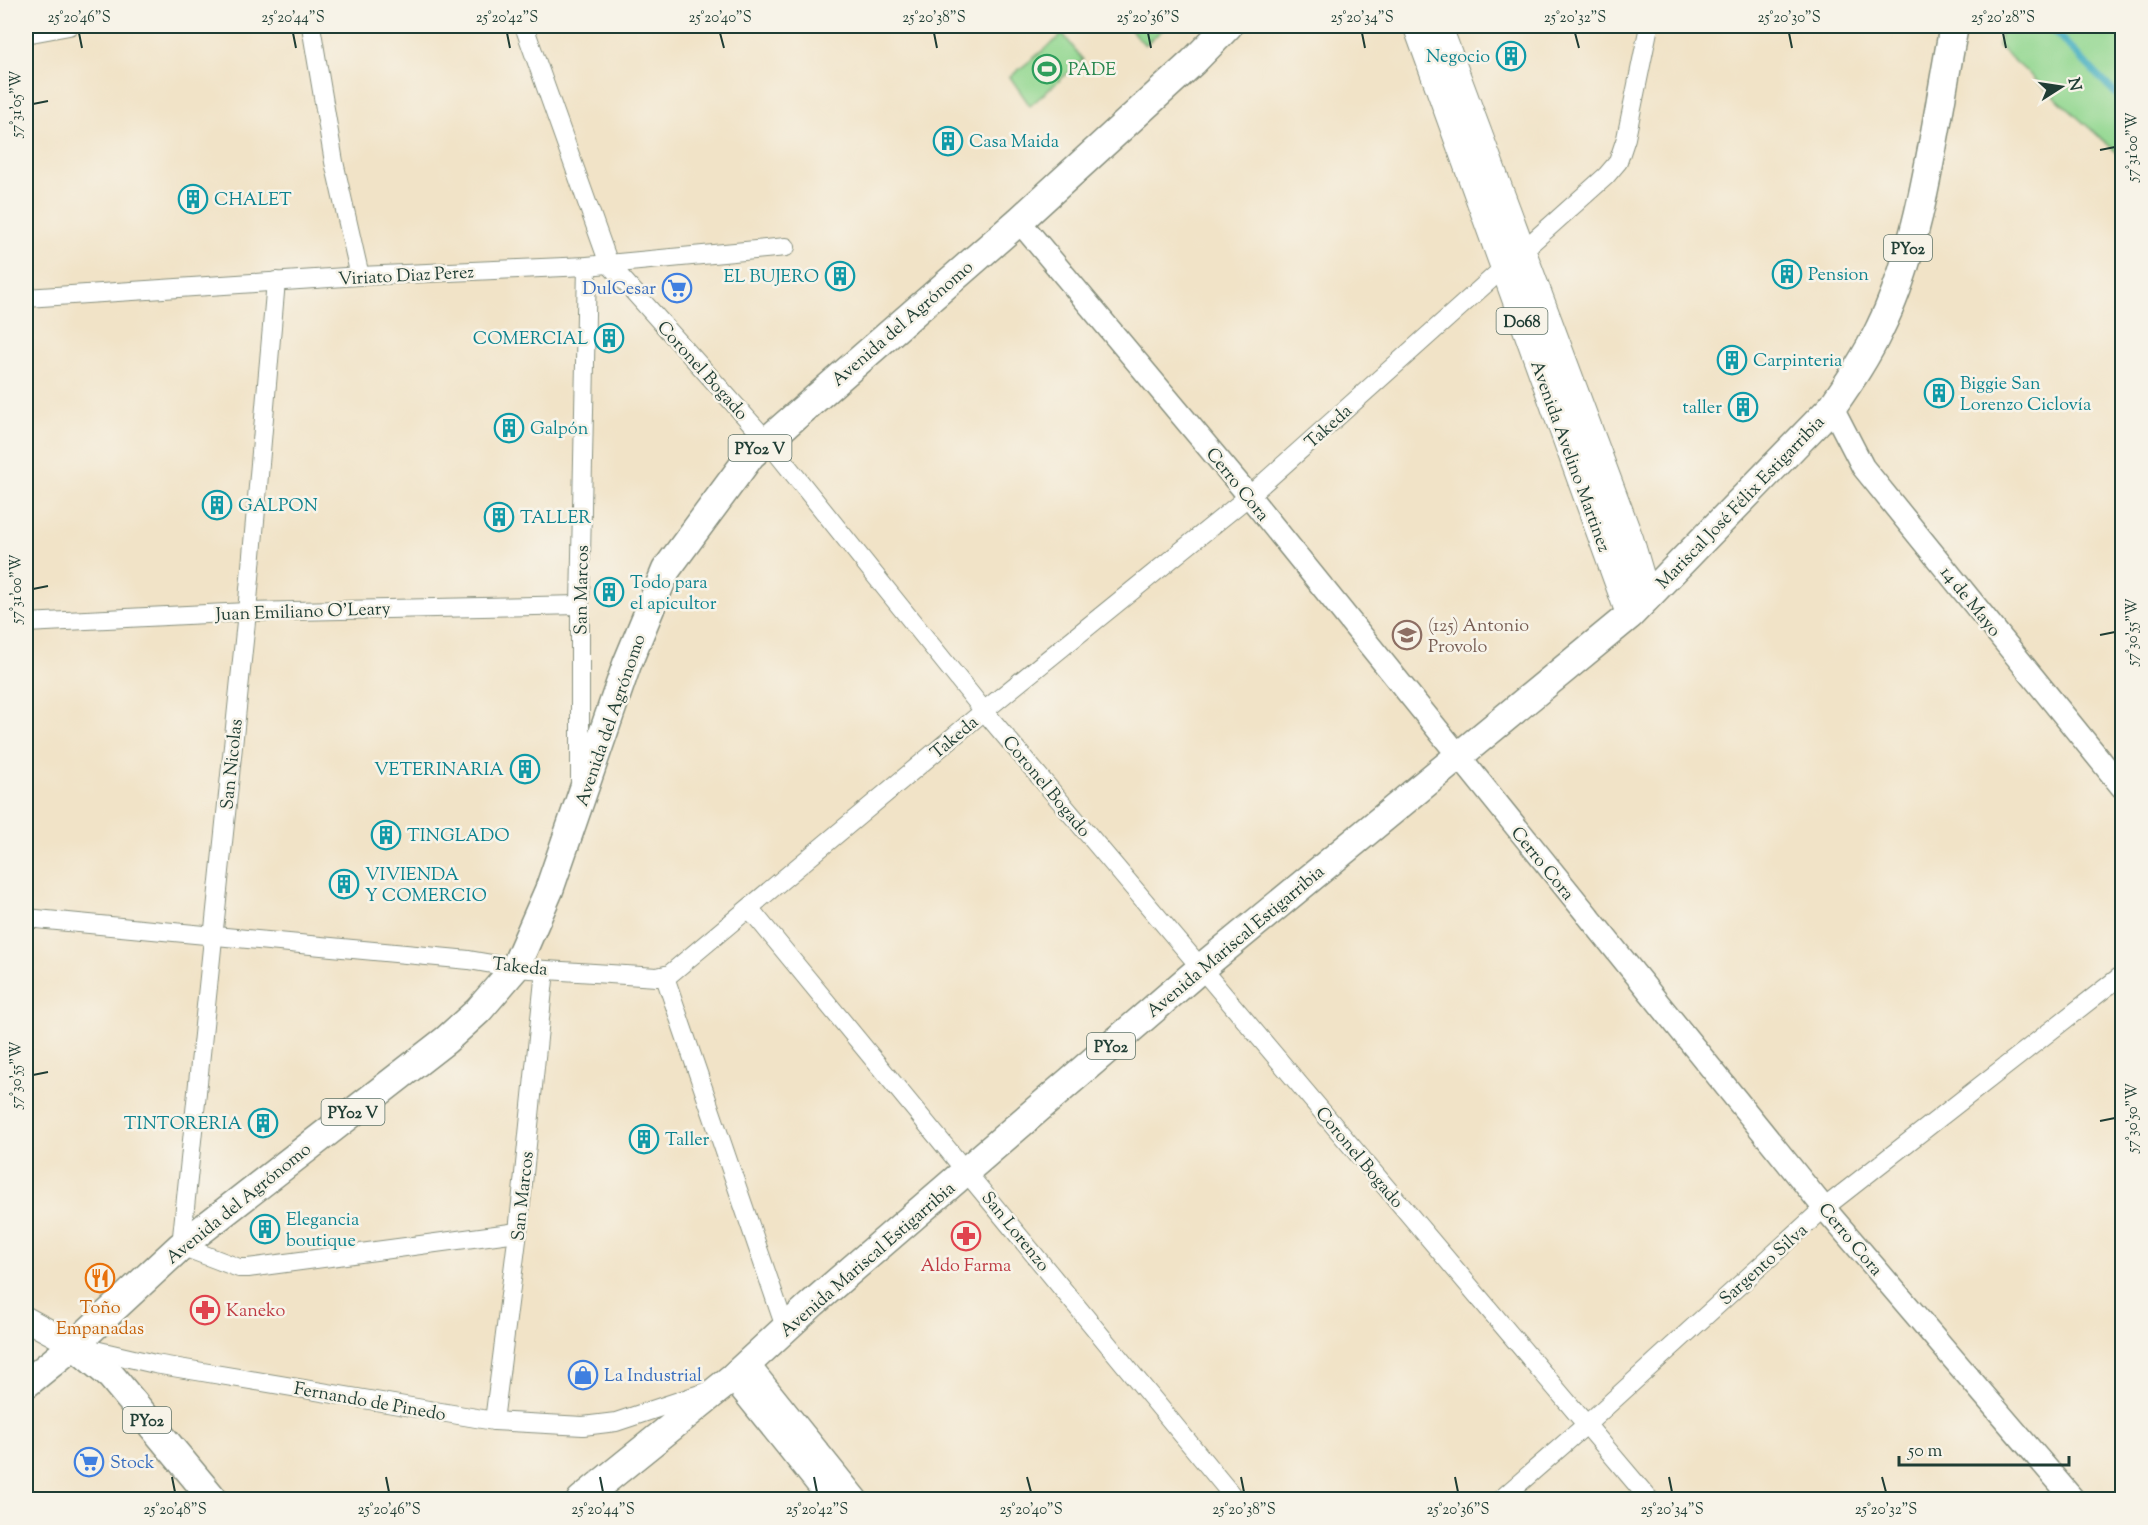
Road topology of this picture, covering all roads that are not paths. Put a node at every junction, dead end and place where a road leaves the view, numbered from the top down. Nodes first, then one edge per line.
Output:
1 (69, 26) edge
2 (311, 26) edge
3 (524, 26) edge
4 (1228, 26) edge
5 (1417, 26) edge
6 (1438, 26) edge
7 (1649, 26) edge
8 (1954, 26) edge
9 (26, 33) edge
10 (1019, 220) junction
11 (786, 246) dead end
12 (1512, 260) junction
13 (609, 264) junction
14 (587, 267) junction
15 (360, 276) junction
16 (276, 281) junction
17 (26, 298) edge
18 (1832, 407) junction
19 (768, 442) junction
20 (1249, 496) junction
21 (580, 605) junction
22 (1638, 607) junction
23 (247, 612) junction
24 (26, 623) edge
25 (984, 711) junction
26 (1458, 758) junction
27 (2122, 787) edge
28 (580, 805) junction
29 (750, 909) junction
30 (26, 918) edge
31 (212, 935) junction
32 (515, 968) junction
33 (1200, 969) junction
34 (545, 970) junction
35 (2122, 975) edge
36 (665, 977) junction
37 (967, 1171) junction
38 (1824, 1208) junction
39 (518, 1232) junction
40 (181, 1246) junction
41 (26, 1319) edge
42 (786, 1330) junction
43 (74, 1345) junction
44 (732, 1376) junction
45 (26, 1384) edge
46 (494, 1421) junction
47 (1587, 1424) junction
48 (214, 1500) edge
49 (580, 1500) edge
50 (830, 1500) edge
51 (857, 1500) edge
52 (1236, 1500) edge
53 (1500, 1500) edge
54 (1650, 1500) edge
55 (2074, 1500) edge

1 - 9 street
2 - 15 street
3 - 13 street, Coronel Bogado
4 - 10 highway, Avenida del Agrónomo / PY02 V
5 - 12 main road, Avenida Avelino Martinez / D068
6 - 12 main road, Avenida Avelino Martinez / D068
7 - 12 street, Takeda
8 - 18 highway, PY02
10 - 19 highway, Avenida del Agrónomo / PY02 V
10 - 20 street, Cerro Cora
11 - 13 street, Viriato Diaz Perez
12 - 20 street, Takeda
12 - 22 main road, Avenida Avelino Martinez / D068
13 - 14 street, Viriato Diaz Perez
13 - 19 street, Coronel Bogado
14 - 15 street, Viriato Diaz Perez
14 - 21 street, San Marcos
15 - 16 street, Viriato Diaz Perez
16 - 17 street, Viriato Diaz Perez
16 - 23 street, San Nicolas
18 - 22 highway, Mariscal José Félix Estigarribia / PY02
18 - 27 street, 14 de Mayo
19 - 25 street, Coronel Bogado
19 - 28 highway, Avenida del Agrónomo / PY02 V
20 - 25 street, Takeda
20 - 26 street, Cerro Cora
21 - 23 street, Juan Emiliano O'Leary
21 - 28 street, San Marcos
22 - 26 highway, Avenida Mariscal Estigarribia / PY02
23 - 24 street, Juan Emiliano O'Leary
23 - 31 street, San Nicolas
25 - 29 street, Takeda
25 - 33 street, Coronel Bogado
26 - 33 highway, Avenida Mariscal Estigarribia / PY02
26 - 38 street, Cerro Cora
28 - 32 highway, Avenida del Agrónomo / PY02 V
29 - 36 street, Takeda
29 - 37 street, San Lorenzo
30 - 31 street, Takeda
31 - 32 street, Takeda
31 - 40 street, San Nicolas
32 - 34 street, Takeda
32 - 40 highway, Avenida del Agrónomo / PY02 V
33 - 37 highway, Avenida Mariscal Estigarribia / PY02
33 - 47 street, Coronel Bogado
34 - 36 street, Takeda
34 - 39 street, San Marcos
35 - 38 street, Sargento Silva
36 - 42 street
37 - 42 highway, Avenida Mariscal Estigarribia / PY02
37 - 52 street, San Lorenzo
38 - 47 street, Sargento Silva
38 - 55 street, Cerro Cora
39 - 40 street
39 - 46 street, San Marcos
40 - 43 highway, Avenida del Agrónomo / PY02 V
41 - 43 main road, Fernando de Pinedo
42 - 44 highway, Avenida Mariscal Estigarribia / PY02
43 - 45 highway, Avenida del Agrónomo / PY02 V
43 - 46 street, Fernando de Pinedo
43 - 48 highway, PY02
44 - 46 street, Fernando de Pinedo
44 - 49 highway, Avenida Mariscal Estigarribia / PY02
44 - 50 street
44 - 51 street
47 - 53 street, Sargento Silva
47 - 54 street, Coronel Bogado

